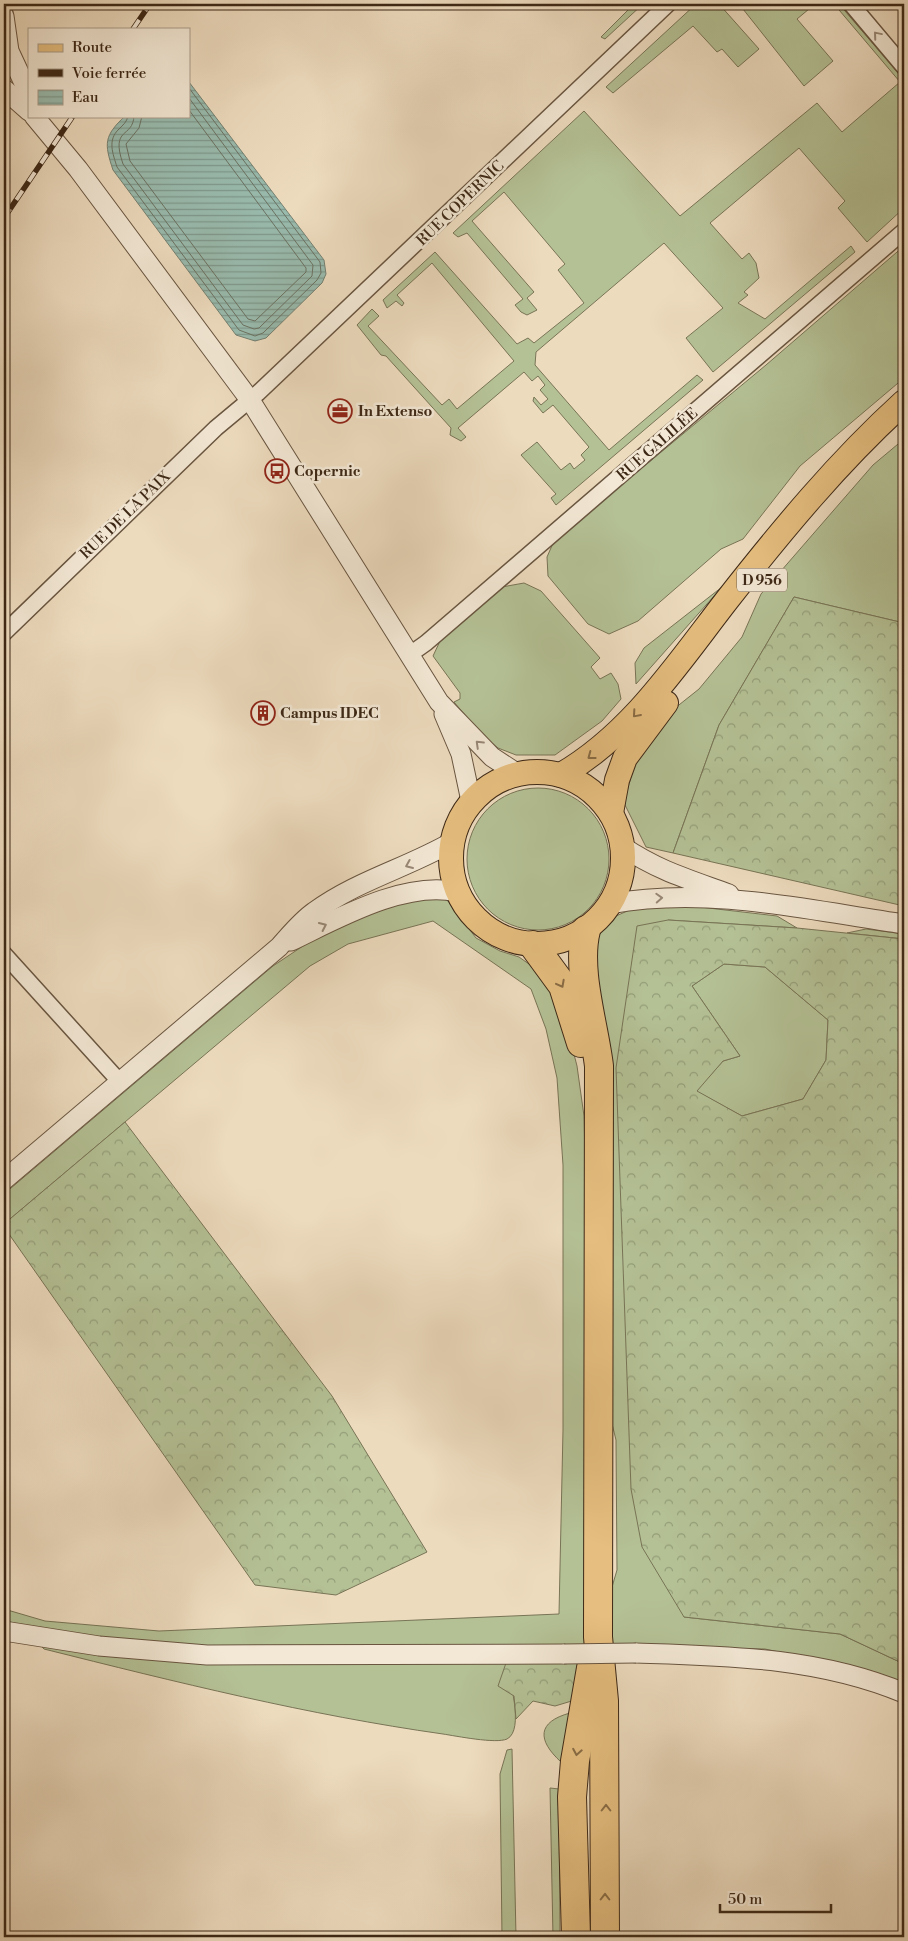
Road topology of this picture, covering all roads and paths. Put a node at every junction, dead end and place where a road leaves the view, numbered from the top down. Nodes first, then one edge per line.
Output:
1 (4, 4) edge
2 (668, 4) edge
3 (851, 4) edge
4 (4, 17) edge
5 (904, 67) edge
6 (4, 89) edge
7 (28, 92) edge
8 (28, 111) edge
9 (40, 120) edge
10 (904, 230) edge
11 (250, 400) junction
12 (904, 402) edge
13 (904, 423) edge
14 (4, 633) edge
15 (409, 655) junction
16 (439, 702) junction
17 (518, 774) junction
18 (561, 775) junction
19 (472, 802) junction
20 (611, 813) junction
21 (452, 842) junction
22 (623, 847) junction
23 (457, 892) junction
24 (746, 900) junction
25 (610, 904) junction
26 (904, 924) edge
27 (586, 930) junction
28 (533, 945) junction
29 (279, 947) junction
30 (4, 954) edge
31 (120, 1082) junction
32 (597, 1122) junction
33 (4, 1180) edge
34 (4, 1632) edge
35 (598, 1637) junction
36 (904, 1693) edge
37 (576, 1937) edge
38 (605, 1937) edge

1 - 4 street
2 - 11 street, RUE COPERNIC
5 -> 3 street
4 - 7 street
6 - 8 street
9 - 11 street
10 - 15 street, RUE GALILÉE
11 - 14 street, RUE DE LA PAIX
11 - 15 street
12 -> 18 main road, D 956
13 - 20 main road, D 956
15 - 16 street
17 -> 16 street
16 - 19 street
17 - 18 main road
17 - 19 main road
18 - 20 main road
19 - 21 main road
20 - 22 main road
21 - 23 main road
21 -> 29 street
22 - 24 street
22 - 25 main road
23 - 28 main road
29 -> 23 street
25 -> 24 street
24 - 26 street
25 - 27 main road
27 - 28 main road
27 - 32 highway
28 -> 32 highway
29 - 31 street
30 - 31 street
31 - 33 street
32 - 35 highway
34 - 36 street, bridge
35 -> 37 highway
38 -> 35 highway

